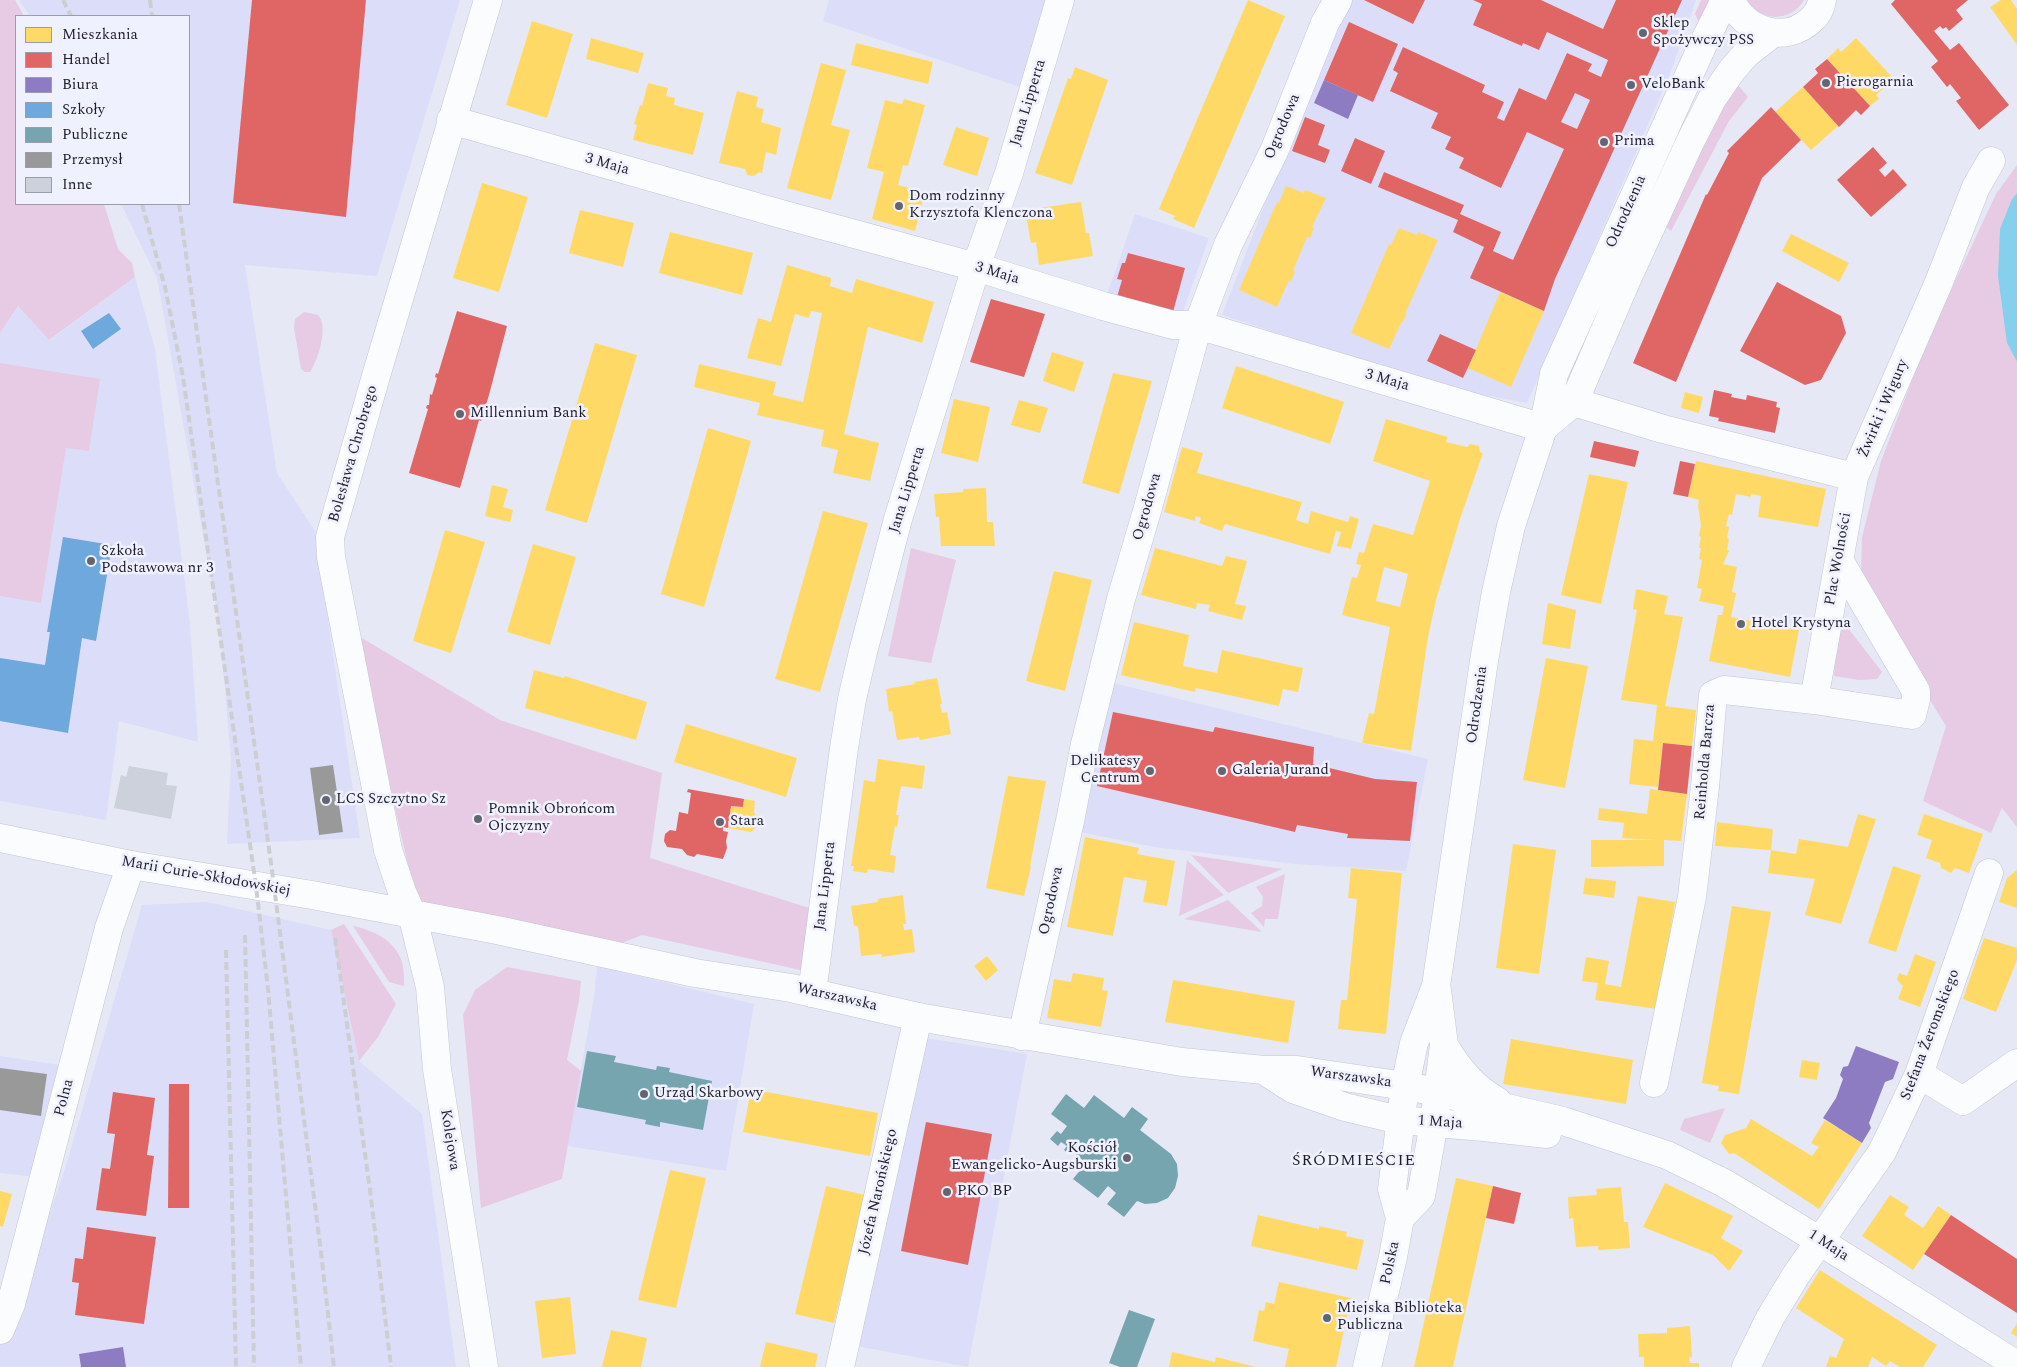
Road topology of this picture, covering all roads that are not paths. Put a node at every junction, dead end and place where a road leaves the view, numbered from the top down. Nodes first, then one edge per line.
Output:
1 (488, 0) edge
2 (1060, 0) edge
3 (1338, 0) edge
4 (1725, 0) edge
5 (1731, 0) edge
6 (1824, 1) edge
7 (1773, 33) junction
8 (451, 120) junction
9 (1991, 161) dead end
10 (976, 267) junction
11 (1198, 325) junction
12 (1554, 374) junction
13 (1574, 402) junction
14 (1543, 428) junction
15 (1854, 477) junction
16 (1839, 560) junction
17 (1814, 700) junction
18 (0, 838) edge
19 (131, 866) junction
20 (1989, 873) dead end
21 (412, 914) junction
22 (1436, 986) junction
23 (812, 993) junction
24 (918, 1017) junction
25 (1022, 1036) junction
26 (1444, 1045) junction
27 (2017, 1063) edge
28 (1264, 1070) junction
29 (1919, 1074) junction
30 (1654, 1083) dead end
31 (1405, 1086) junction
32 (1438, 1092) junction
33 (1517, 1112) junction
34 (1400, 1120) junction
35 (1434, 1123) junction
36 (1630, 1144) junction
37 (1400, 1218) junction
38 (1818, 1241) junction
39 (0, 1330) edge
40 (2017, 1365) edge
41 (484, 1367) edge
42 (840, 1367) edge
43 (1367, 1367) edge
44 (1746, 1367) edge

1 - 8 street, Bolesława Chrobrego
2 - 10 street, Jana Lipperta
3 - 11 street, Ogrodowa
4 - 12 street, Odrodzenia
5 - 7 street
6 - 7 street
7 - 13 street, Odrodzenia
8 - 10 street, 3 Maja
8 - 21 street, Bolesława Chrobrego
9 - 15 street, Żwirki i Wigury
10 - 11 street, 3 Maja
10 - 23 street, Jana Lipperta
11 - 14 street, 3 Maja
11 - 25 street, Ogrodowa
12 - 13 street
12 - 14 street, Odrodzenia
13 - 14 street, Odrodzenia
13 - 15 street, Żwirki i Wigury
14 - 22 street, Odrodzenia
15 - 16 street, Plac Wolności
16 - 17 street, Plac Wolności
16 - 17 street, Reinholda Barcza
17 - 30 street, Reinholda Barcza
18 - 19 street, Marii Curie-Skłodowskiej
19 - 21 street, Marii Curie-Skłodowskiej
19 - 39 street, Polna
20 - 29 street, Stefana Żeromskiego
21 - 23 street, Warszawska
21 - 41 street, Kolejowa
22 - 26 street, Odrodzenia
22 - 31 street, Odrodzenia
23 - 24 street, Warszawska
24 - 25 street, Warszawska
24 - 42 street, Józefa Narońskiego
25 - 28 street, Warszawska
26 - 32 street, Odrodzenia
26 - 33 street, 1 Maja
27 - 29 street
28 - 31 street, Warszawska
28 - 34 street, Warszawska
29 - 38 street, Stefana Żeromskiego
31 - 32 street, Warszawska
31 - 34 street, Polska
32 - 33 street, 1 Maja
32 - 35 street, Odrodzenia
33 - 36 street, 1 Maja
34 - 35 street, 1 Maja
34 - 37 street, Polska
35 - 36 street, 1 Maja
35 - 37 street
36 - 38 street, 1 Maja
37 - 43 street, Polska
38 - 40 street, 1 Maja
38 - 44 street, Stefana Żeromskiego

